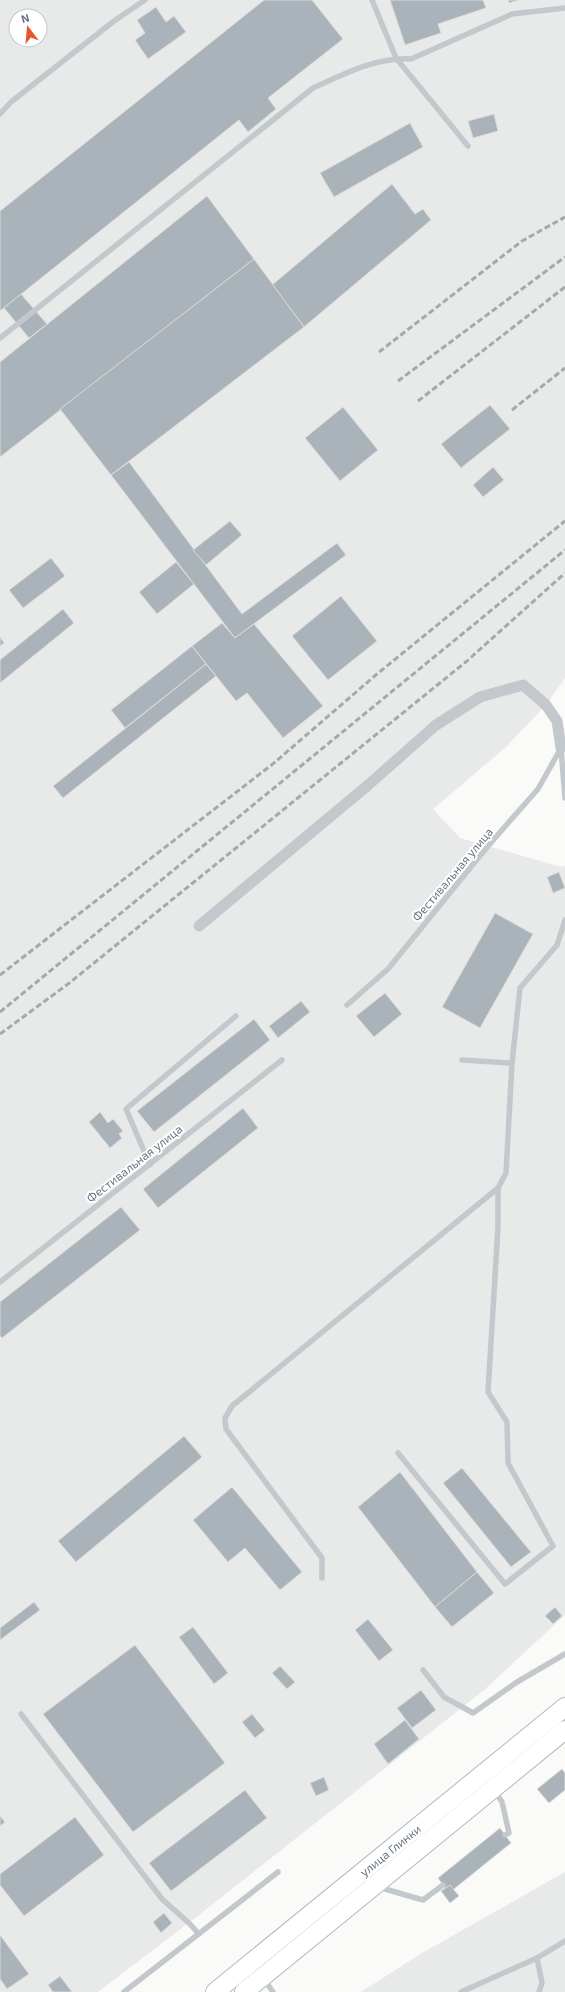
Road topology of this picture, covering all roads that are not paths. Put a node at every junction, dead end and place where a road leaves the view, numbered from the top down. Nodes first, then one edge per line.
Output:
1 (144, 0) edge
2 (372, 0) edge
3 (565, 8) edge
4 (396, 58) junction
5 (0, 114) edge
6 (468, 146) dead end
7 (0, 338) edge
8 (563, 747) edge
9 (565, 798) edge
10 (565, 920) edge
11 (199, 926) dead end
12 (347, 1005) dead end
13 (236, 1016) dead end
14 (282, 1060) dead end
15 (462, 1060) dead end
16 (512, 1063) junction
17 (150, 1165) junction
18 (498, 1188) junction
19 (0, 1282) edge
20 (398, 1453) dead end
21 (322, 1578) dead end
22 (565, 1654) edge
23 (423, 1670) dead end
24 (565, 1707) edge
25 (21, 1714) dead end
26 (551, 1718) junction
27 (564, 1733) edge
28 (494, 1790) junction
29 (505, 1835) dead end
30 (278, 1872) dead end
31 (443, 1885) dead end
32 (376, 1886) junction
33 (199, 1934) junction
34 (282, 1938) junction
35 (565, 1941) edge
36 (293, 1953) junction
37 (537, 1958) junction
38 (262, 1977) junction
39 (124, 1992) edge
40 (215, 1992) edge
41 (244, 1992) edge
42 (273, 1992) edge
43 (461, 1992) edge
44 (539, 1992) edge

1 - 5 lane
2 - 4 lane
3 - 4 lane
4 - 6 lane
4 - 7 lane
8 - 9 lane
8 - 11 street
8 - 12 lane, Фестивальная улица
10 - 16 lane
13 - 17 lane
14 - 17 lane, Фестивальная улица
15 - 16 lane
16 - 18 lane
17 - 19 lane, Фестивальная улица
18 - 20 lane
18 - 21 lane
22 - 23 lane
24 - 26 highway, улица Глинки
25 - 33 lane
26 - 27 highway
26 - 34 highway, улица Глинки
27 - 28 highway, улица Глинки
28 - 29 lane
28 - 32 highway, улица Глинки
30 - 33 lane
31 - 32 lane
32 - 36 highway, улица Глинки
33 - 39 lane
34 - 36 highway
34 - 40 highway, улица Глинки
35 - 37 lane
36 - 38 highway, улица Глинки
37 - 43 lane
37 - 44 lane
38 - 41 highway, улица Глинки
38 - 42 lane

